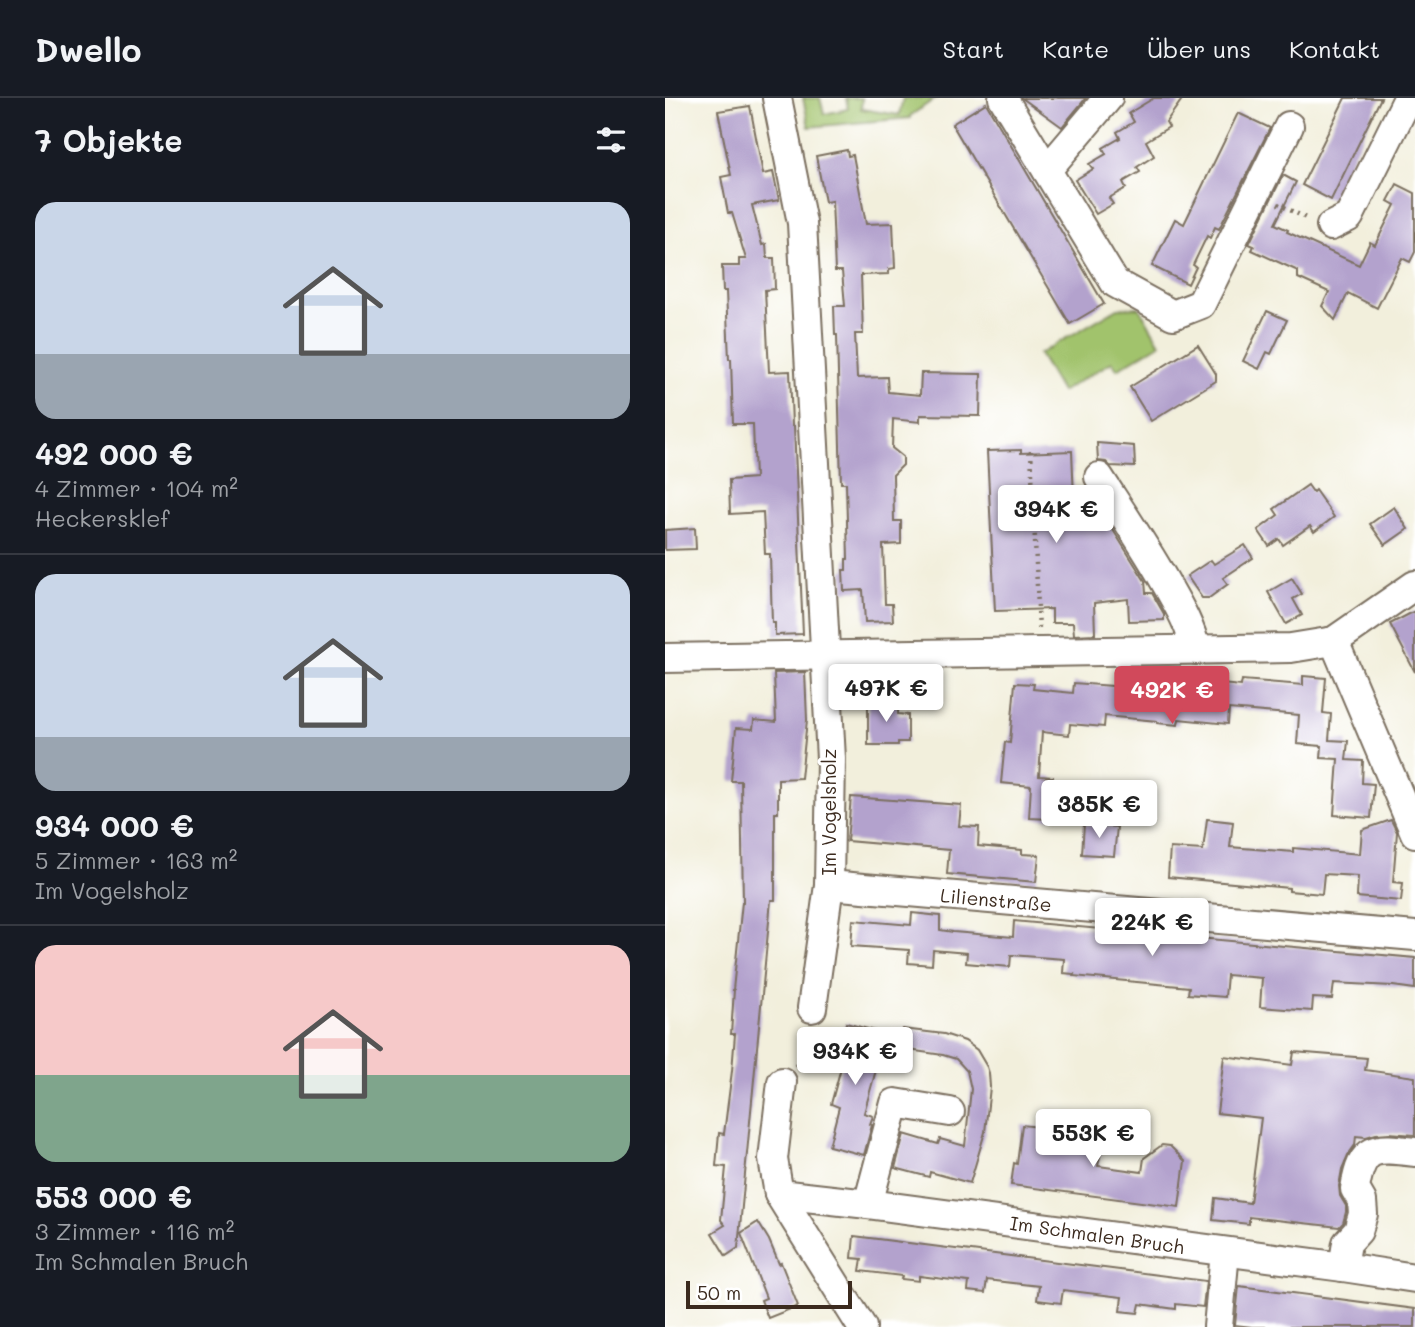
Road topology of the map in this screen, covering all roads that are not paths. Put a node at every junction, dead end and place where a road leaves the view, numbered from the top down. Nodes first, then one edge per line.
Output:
1 (777, 98) edge
2 (1003, 98) edge
3 (1108, 98) edge
4 (1408, 98) edge
5 (1289, 126) dead end
6 (1047, 170) junction
7 (1320, 222) road end
8 (1099, 477) dead end
9 (1415, 585) edge
10 (1334, 641) junction
11 (1196, 650) junction
12 (824, 656) junction
13 (665, 658) edge
14 (1415, 833) edge
15 (829, 885) junction
16 (1415, 936) edge
17 (812, 1008) road end
18 (782, 1082) road end
19 (950, 1112) dead end
20 (1415, 1152) edge
21 (779, 1194) junction
22 (868, 1204) junction
23 (1225, 1252) junction
24 (1343, 1267) junction
25 (1415, 1278) edge
26 (862, 1327) edge
27 (1218, 1327) edge

1 - 12 street, Im Vogelsholz
2 - 6 street
3 - 6 street
4 - 7 street
5 - 6 street
8 - 11 street
9 - 10 street
10 - 11 street
10 - 14 street
11 - 12 street
12 - 13 street
12 - 15 street, Im Vogelsholz
15 - 16 street, Lilienstraße
15 - 17 street, Im Vogelsholz
18 - 21 street
19 - 22 street
20 - 24 street
21 - 22 street, Im Schmalen Bruch
21 - 26 street
22 - 23 street, Im Schmalen Bruch
23 - 24 street, Im Schmalen Bruch
23 - 27 street
24 - 25 street, Im Schmalen Bruch

